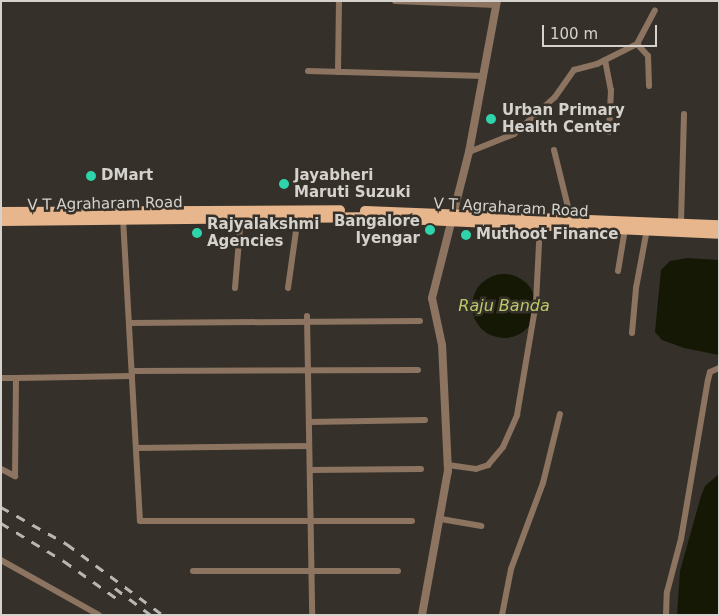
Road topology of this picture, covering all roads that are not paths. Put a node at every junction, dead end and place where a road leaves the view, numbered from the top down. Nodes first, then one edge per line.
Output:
1 (339, 1) edge
2 (395, 1) edge
3 (497, 3) edge
4 (655, 10) dead end
5 (637, 44) junction
6 (605, 60) junction
7 (308, 71) dead end
8 (338, 72) junction
9 (484, 76) junction
10 (649, 86) dead end
11 (684, 114) dead end
12 (609, 132) dead end
13 (554, 150) dead end
14 (469, 152) junction
15 (1, 212) edge
16 (123, 216) junction
17 (298, 217) junction
18 (450, 217) junction
19 (241, 218) junction
20 (570, 218) junction
21 (1, 221) edge
22 (681, 222) junction
23 (540, 225) junction
24 (719, 225) edge
25 (625, 229) junction
26 (647, 229) junction
27 (719, 234) edge
28 (618, 270) dead end
29 (236, 288) dead end
30 (288, 288) dead end
31 (307, 318) junction
32 (420, 320) dead end
33 (129, 323) junction
34 (632, 333) dead end
35 (719, 368) edge
36 (418, 370) dead end
37 (308, 371) junction
38 (132, 373) junction
39 (1, 378) edge
40 (16, 378) junction
41 (560, 414) dead end
42 (425, 420) dead end
43 (309, 422) junction
44 (309, 446) junction
45 (136, 448) junction
46 (448, 465) junction
47 (1, 470) edge
48 (310, 470) junction
49 (421, 470) dead end
50 (441, 519) junction
51 (412, 521) dead end
52 (310, 523) junction
53 (481, 526) dead end
54 (1, 560) edge
55 (193, 571) dead end
56 (311, 571) junction
57 (398, 571) dead end
58 (99, 615) edge
59 (312, 615) edge
60 (422, 615) edge
61 (502, 615) edge
62 (666, 615) edge

1 - 8 street
2 - 3 street
3 - 9 street
4 - 5 street
5 - 6 street
5 - 10 street
6 - 12 street
6 - 14 street
7 - 8 street
8 - 9 street
9 - 14 street
11 - 22 street
13 - 20 street
14 - 18 street
15 - 16 main road, V T Agraharam Road
16 - 18 main road, V T Agraharam Road
16 - 19 main road, V T Agraharam Road
16 - 21 main road, V T Agraharam Road
16 - 33 street
17 - 18 main road, V T Agraharam Road
17 - 19 main road, V T Agraharam Road
17 - 30 street
18 - 20 main road
18 - 23 main road, V T Agraharam Road
18 - 46 street
19 - 29 street
20 - 22 main road
22 - 24 main road
23 - 25 main road, V T Agraharam Road
23 - 46 street
25 - 26 main road, V T Agraharam Road
25 - 28 street
26 - 27 main road, V T Agraharam Road
26 - 34 street
31 - 32 street
31 - 33 street
31 - 37 street
33 - 38 street
35 - 62 street
36 - 37 street
37 - 38 street
37 - 43 street
38 - 40 street
38 - 45 street
39 - 40 street
40 - 47 street
41 - 61 street
42 - 43 street
43 - 44 street
44 - 45 street
44 - 48 street
45 - 52 street
46 - 50 street
48 - 49 street
48 - 52 street
50 - 53 street
50 - 60 street
51 - 52 street
52 - 56 street
54 - 58 street
55 - 56 street
56 - 57 street
56 - 59 street

